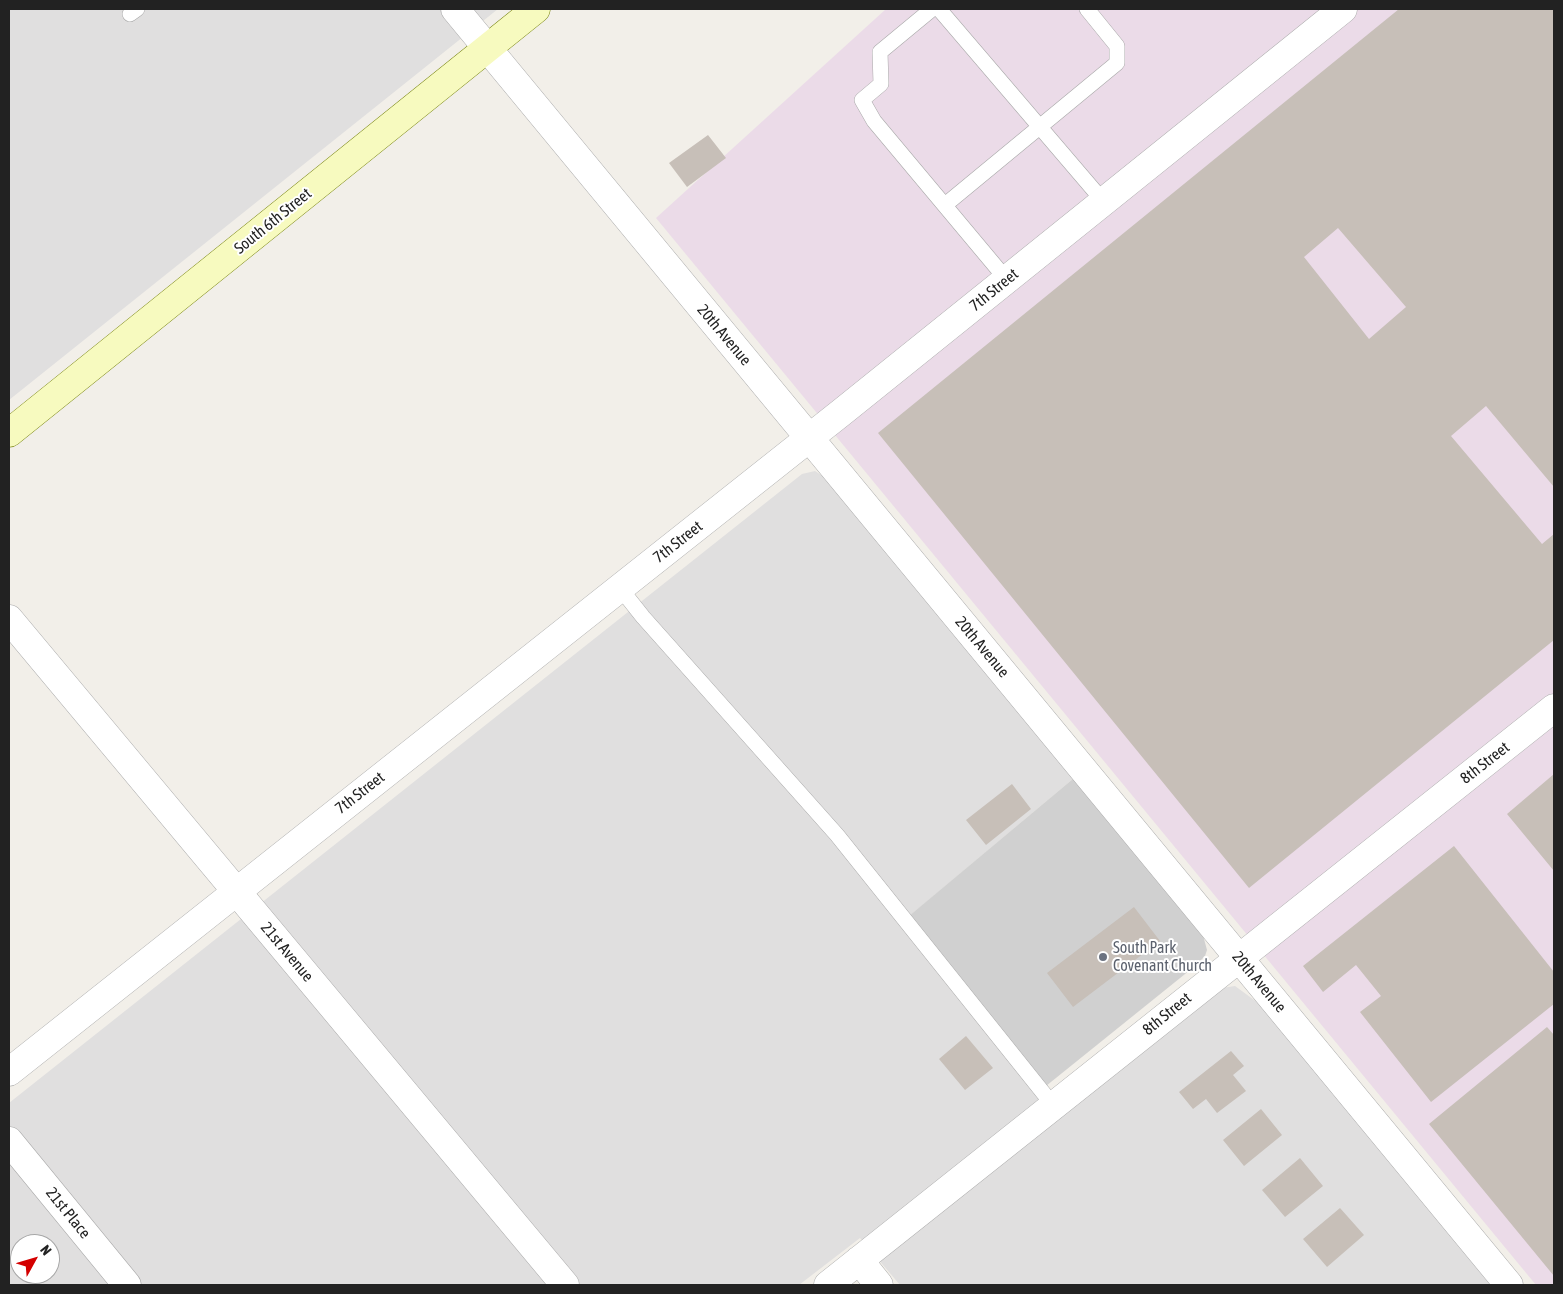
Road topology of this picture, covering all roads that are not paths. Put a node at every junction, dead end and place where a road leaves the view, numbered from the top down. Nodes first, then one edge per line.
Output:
1 (455, 9) edge
2 (536, 9) edge
3 (932, 9) edge
4 (939, 9) edge
5 (1086, 9) edge
6 (1344, 9) edge
7 (487, 49) junction
8 (1040, 126) junction
9 (1104, 202) junction
10 (944, 205) junction
11 (1007, 280) junction
12 (9, 433) edge
13 (810, 438) junction
14 (620, 588) junction
15 (9, 619) edge
16 (1554, 708) edge
17 (237, 891) junction
18 (1239, 958) junction
19 (9, 1072) edge
20 (1053, 1105) junction
21 (9, 1141) edge
22 (859, 1260) junction
23 (127, 1285) edge
24 (565, 1285) edge
25 (828, 1285) edge
26 (879, 1285) edge
27 (1509, 1285) edge

1 - 7 street, 20th Avenue
2 - 7 street, South 6th Street
3 - 10 lane
4 - 8 lane
5 - 8 lane
6 - 9 street, 7th Street
7 - 12 street, South 6th Street
7 - 13 street, 20th Avenue
8 - 9 lane
8 - 10 lane
9 - 11 street, 7th Street
10 - 11 lane
11 - 13 street, 7th Street
13 - 14 street, 7th Street
13 - 18 street, 20th Avenue
14 - 17 street, 7th Street
14 - 20 lane
15 - 17 street, 21st Avenue
16 - 18 street, 8th Street
17 - 19 street, 7th Street
17 - 24 street, 21st Avenue
18 - 20 street, 8th Street
18 - 27 street, 20th Avenue
20 - 22 street, 8th Street
21 - 23 street, 21st Place
22 - 25 street, 8th Street
22 - 26 street

